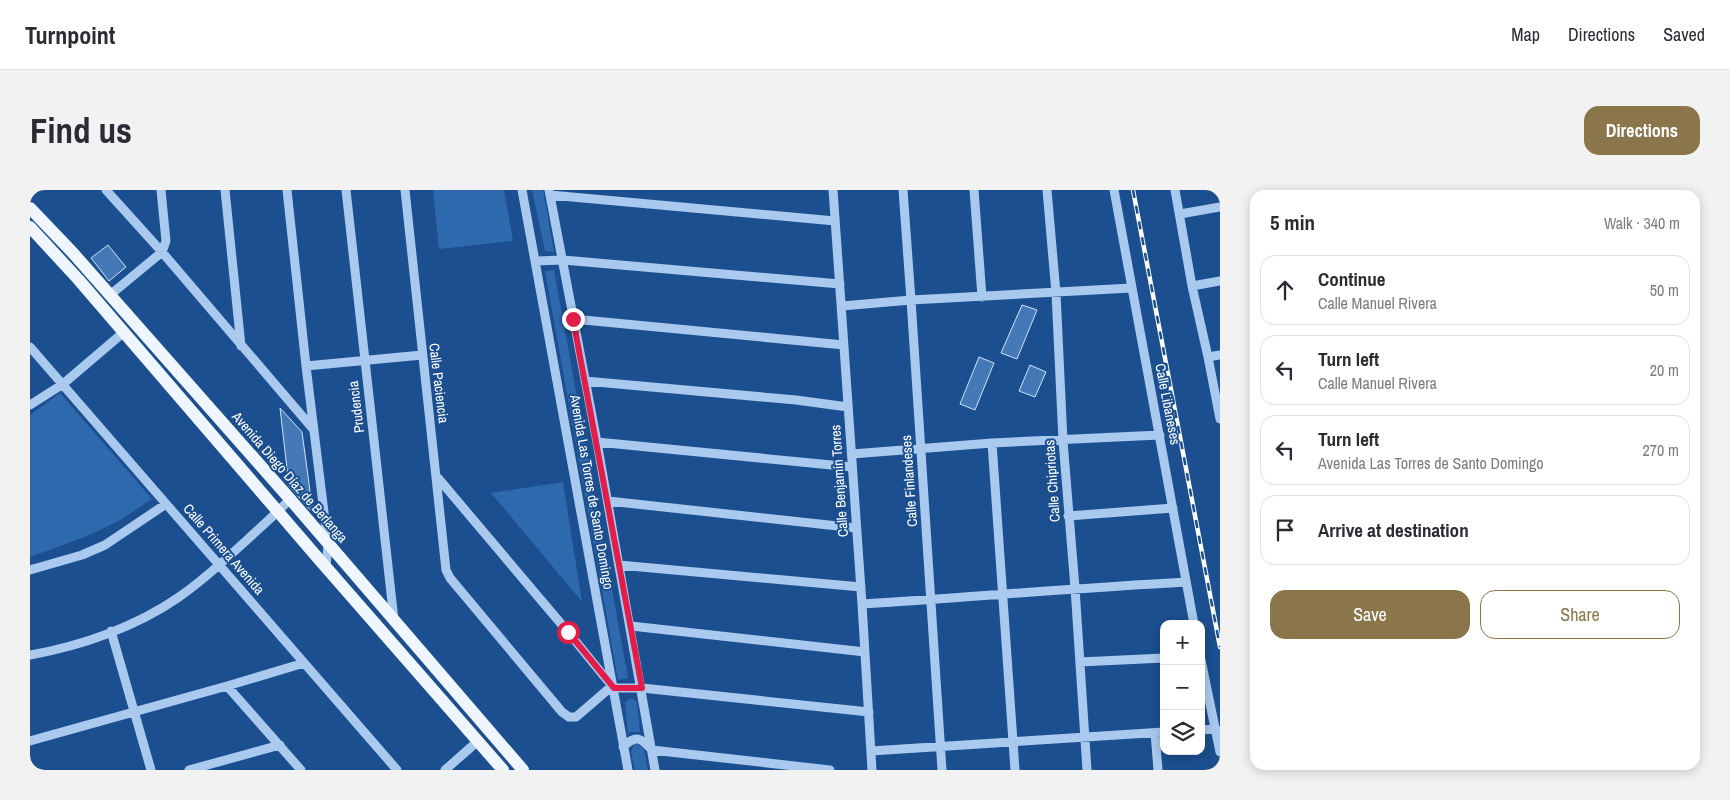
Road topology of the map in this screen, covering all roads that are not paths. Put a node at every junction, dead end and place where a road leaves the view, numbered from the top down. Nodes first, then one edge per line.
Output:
1 (106, 190) edge
2 (161, 190) edge
3 (226, 190) edge
4 (287, 190) edge
5 (346, 190) edge
6 (405, 190) edge
7 (522, 190) edge
8 (833, 190) edge
9 (902, 190) edge
10 (974, 190) edge
11 (1048, 190) edge
12 (1114, 190) edge
13 (1175, 190) edge
14 (550, 192) edge
15 (1220, 207) edge
16 (30, 208) edge
17 (1180, 214) junction
18 (835, 221) junction
19 (30, 227) edge
20 (162, 252) junction
21 (563, 260) junction
22 (536, 261) junction
23 (1220, 281) edge
24 (840, 284) junction
25 (1192, 286) junction
26 (1131, 288) junction
27 (1056, 293) junction
28 (110, 294) junction
29 (982, 297) junction
30 (911, 300) junction
31 (842, 306) junction
32 (573, 319) junction
33 (124, 332) junction
34 (844, 345) junction
35 (241, 346) junction
36 (30, 347) edge
37 (422, 354) junction
38 (1220, 355) edge
39 (1208, 357) junction
40 (364, 360) junction
41 (306, 366) junction
42 (585, 381) junction
43 (64, 384) junction
44 (30, 405) edge
45 (848, 407) junction
46 (1220, 420) edge
47 (314, 430) junction
48 (1160, 435) junction
49 (1063, 441) junction
50 (597, 442) junction
51 (992, 443) junction
52 (920, 448) junction
53 (852, 454) junction
54 (852, 467) junction
55 (437, 478) junction
56 (290, 499) junction
57 (608, 500) junction
58 (166, 504) junction
59 (1173, 508) junction
60 (278, 512) junction
61 (1068, 516) junction
62 (856, 528) junction
63 (328, 545) junction
64 (619, 565) junction
65 (219, 566) junction
66 (326, 566) junction
67 (30, 570) edge
68 (1186, 582) junction
69 (860, 587) junction
70 (1075, 588) junction
71 (1003, 595) junction
72 (932, 599) junction
73 (862, 604) junction
74 (1193, 620) edge
75 (394, 621) junction
76 (631, 626) junction
77 (111, 631) junction
78 (865, 652) junction
79 (30, 655) edge
80 (1160, 658) edge
81 (1080, 662) junction
82 (304, 663) junction
83 (1202, 665) edge
84 (228, 686) junction
85 (613, 687) junction
86 (642, 688) junction
87 (134, 712) junction
88 (869, 712) junction
89 (1216, 729) junction
90 (1205, 730) edge
91 (1159, 732) edge
92 (1085, 736) junction
93 (30, 741) edge
94 (1013, 741) junction
95 (478, 742) junction
96 (280, 745) junction
97 (941, 746) junction
98 (623, 747) junction
99 (652, 750) junction
100 (871, 751) junction
101 (1220, 752) edge
102 (151, 770) edge
103 (190, 770) edge
104 (301, 770) edge
105 (397, 770) edge
106 (445, 770) edge
107 (503, 770) edge
108 (522, 770) edge
109 (628, 770) edge
110 (655, 770) edge
111 (830, 770) edge
112 (872, 770) edge
113 (942, 770) edge
114 (1015, 770) edge
115 (1087, 770) edge
116 (1158, 770) edge

1 - 20 street
2 - 20 street
3 - 35 street
4 - 41 street
5 - 40 street, Prudencia
6 - 37 street, Calle Paciencia
7 - 22 street, Avenida Las Torres de Santo Domingo
8 - 18 street, Calle Benjamín Torres
9 - 30 street, Calle Finlandeses
10 - 29 street
11 - 27 street, Calle Chipriotas
12 - 26 street, Calle Libaneses
13 - 17 street
14 - 18 street
14 - 21 street, Avenida Las Torres de Santo Domingo
15 - 17 street
16 - 28 main road, Avenida Diego Díaz de Berlanga
17 - 25 street
18 - 24 street, Calle Benjamín Torres
19 - 33 main road
20 - 28 street
20 - 35 street
21 - 22 street
21 - 24 street
21 - 32 street, Avenida Las Torres de Santo Domingo
22 - 85 street, Avenida Las Torres de Santo Domingo
23 - 25 street
24 - 31 street, Calle Benjamín Torres
25 - 39 street
26 - 27 street
26 - 48 street, Calle Libaneses
27 - 29 street
27 - 49 street, Calle Chipriotas
28 - 56 main road, Avenida Diego Díaz de Berlanga
29 - 30 street
30 - 31 street
30 - 52 street, Calle Finlandeses
31 - 34 street, Calle Benjamín Torres
32 - 34 street
32 - 42 street, Avenida Las Torres de Santo Domingo
33 - 43 street
33 - 60 main road
34 - 45 street, Calle Benjamín Torres
35 - 47 street
36 - 43 street, Calle Primera Avenida
37 - 40 street
37 - 55 street, Calle Paciencia
38 - 39 street
39 - 46 street
40 - 41 street
40 - 75 street, Prudencia
41 - 47 street
42 - 45 street
42 - 50 street, Avenida Las Torres de Santo Domingo
43 - 44 street
43 - 58 street, Calle Primera Avenida
45 - 53 street, Calle Benjamín Torres
47 - 63 street
48 - 49 street
48 - 59 street, Calle Libaneses
49 - 51 street
49 - 61 street, Calle Chipriotas
50 - 54 street
50 - 57 street, Avenida Las Torres de Santo Domingo
51 - 52 street
51 - 71 street
52 - 53 street
52 - 72 street, Calle Finlandeses
53 - 54 street, Calle Benjamín Torres
54 - 62 street, Calle Benjamín Torres
55 - 85 street
55 - 85 street, Calle Paciencia
56 - 60 street
56 - 63 main road, Avenida Diego Díaz de Berlanga
57 - 62 street
57 - 64 street, Avenida Las Torres de Santo Domingo
58 - 65 street, Calle Primera Avenida
58 - 67 street
59 - 61 street
59 - 68 street, Calle Libaneses
60 - 65 street
60 - 66 main road
61 - 70 street, Calle Chipriotas
62 - 69 street, Calle Benjamín Torres
63 - 66 street
63 - 75 main road, Avenida Diego Díaz de Berlanga
64 - 69 street
64 - 76 street, Avenida Las Torres de Santo Domingo
65 - 77 street
65 - 82 street, Calle Primera Avenida
66 - 95 main road
68 - 70 street
68 - 74 street, Calle Libaneses
69 - 73 street, Calle Benjamín Torres
70 - 71 street
70 - 81 street, Calle Chipriotas
71 - 72 street
71 - 94 street
72 - 73 street
72 - 97 street, Calle Finlandeses
73 - 78 street, Calle Benjamín Torres
75 - 108 main road, Avenida Diego Díaz de Berlanga
76 - 78 street
76 - 86 street, Avenida Las Torres de Santo Domingo
77 - 79 street
77 - 87 street
78 - 88 street, Calle Benjamín Torres
80 - 81 street
81 - 92 street, Calle Chipriotas
82 - 84 street
82 - 105 street, Calle Primera Avenida
83 - 89 street
84 - 87 street
84 - 96 street
85 - 86 street
85 - 98 street, Avenida Las Torres de Santo Domingo
86 - 88 street
86 - 99 street, Avenida Las Torres de Santo Domingo
87 - 93 street
87 - 102 street
88 - 100 street, Calle Benjamín Torres
89 - 90 street
89 - 101 street
91 - 92 street
91 - 116 street
92 - 94 street
92 - 115 street, Calle Chipriotas
94 - 97 street
94 - 114 street
95 - 106 street
95 - 107 main road
96 - 103 street
96 - 104 street
97 - 100 street
97 - 113 street, Calle Finlandeses
98 - 99 street
98 - 109 street, Avenida Las Torres de Santo Domingo
99 - 110 street, Avenida Las Torres de Santo Domingo
99 - 111 street
100 - 112 street, Calle Benjamín Torres

